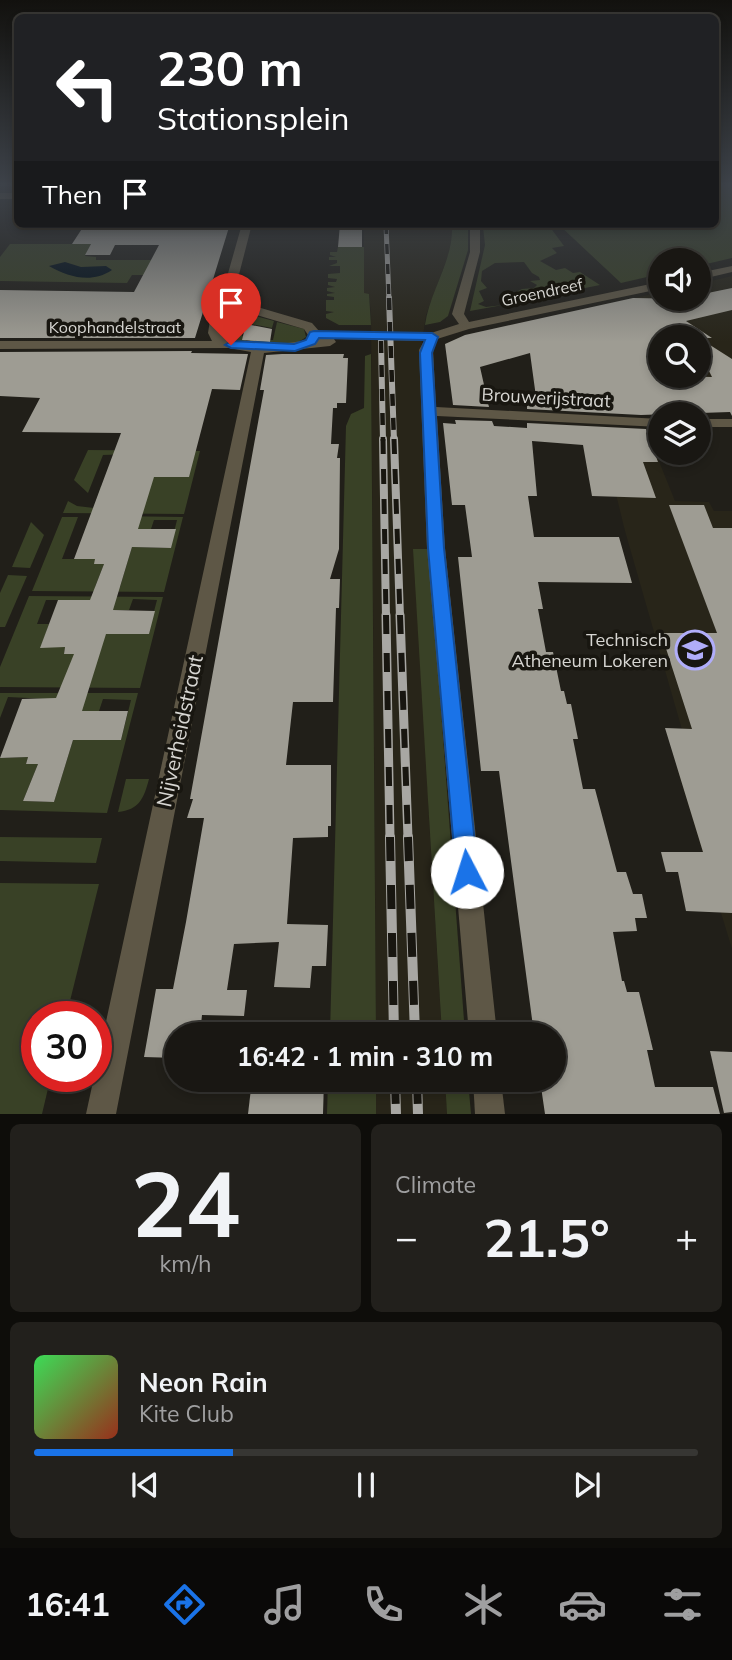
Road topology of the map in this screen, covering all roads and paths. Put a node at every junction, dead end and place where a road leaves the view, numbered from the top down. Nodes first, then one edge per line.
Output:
1 (243, 238) edge
2 (475, 238) edge
3 (732, 269) edge
4 (711, 273) edge
5 (648, 288) edge
6 (229, 291) junction
7 (265, 315) junction
8 (466, 326) junction
9 (215, 327) junction
10 (313, 338) junction
11 (430, 340) junction
12 (0, 345) edge
13 (231, 345) junction
14 (258, 348) junction
15 (430, 411) junction
16 (648, 422) edge
17 (711, 423) edge
18 (732, 423) edge
19 (482, 1022) edge
20 (488, 1092) edge
21 (101, 1114) edge
22 (490, 1114) edge

1 - 6 street
2 - 8 street
3 - 4 street
5 - 8 street, Groendreef
6 - 7 street
6 - 9 street
7 - 9 street
7 - 10 street
8 - 11 street, Groendreef
9 - 13 street
10 - 11 street, Groendreef
10 - 14 street, Koophandelstraat
11 - 15 street
12 - 13 street, Koophandelstraat
13 - 14 street, Koophandelstraat
14 - 21 street, Nijverheidstraat
15 - 16 street, Brouwerijstraat
15 - 19 street
17 - 18 street
20 - 22 street

